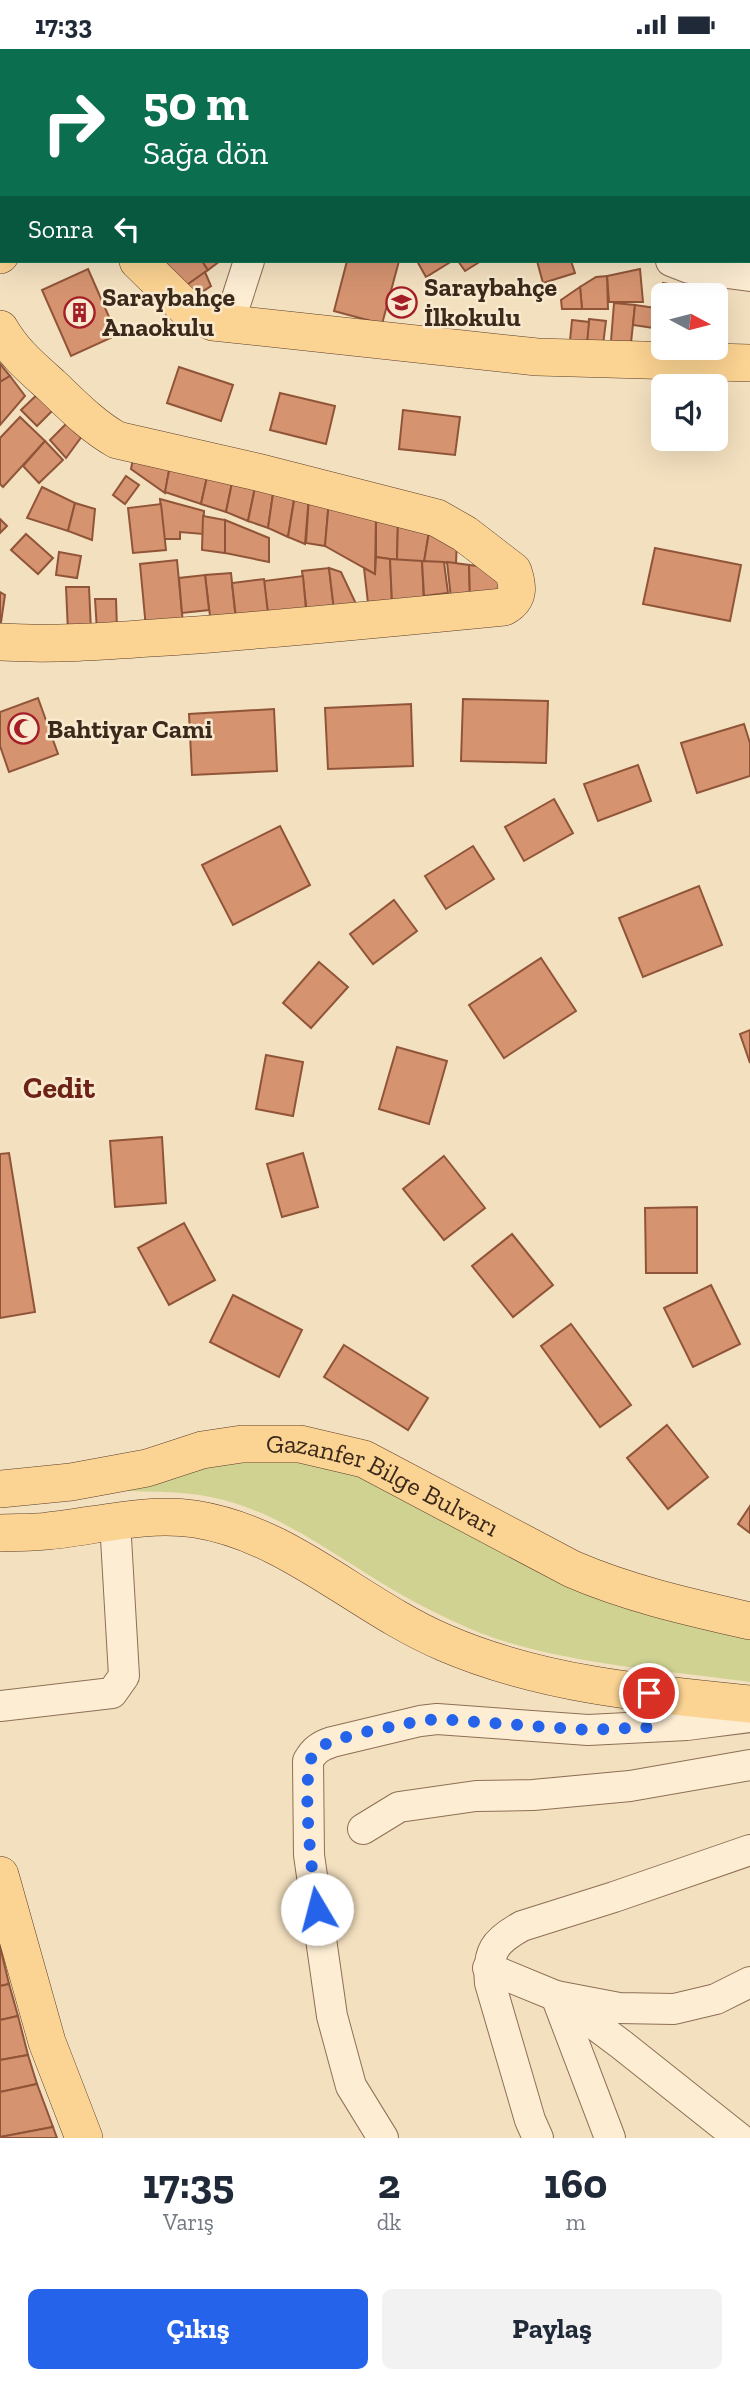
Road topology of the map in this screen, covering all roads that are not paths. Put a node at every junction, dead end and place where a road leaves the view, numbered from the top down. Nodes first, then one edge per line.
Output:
1 (140, 263) edge
2 (248, 263) edge
3 (676, 263) edge
4 (750, 276) edge
5 (229, 323) junction
6 (0, 329) edge
7 (750, 363) edge
8 (0, 642) edge
9 (0, 1489) edge
10 (115, 1521) junction
11 (0, 1533) edge
12 (750, 1621) edge
13 (750, 1704) edge
14 (0, 1706) edge
15 (651, 1710) junction
16 (750, 1717) edge
17 (750, 1765) edge
18 (363, 1829) dead end
19 (750, 1850) edge
20 (0, 1875) edge
21 (488, 1968) junction
22 (750, 1982) edge
23 (556, 1996) junction
24 (84, 2138) edge
25 (383, 2138) edge
26 (538, 2138) edge
27 (610, 2138) edge
28 (739, 2138) edge

1 - 5 main road
2 - 5 street
3 - 4 street
5 - 7 main road
6 - 8 main road
9 - 12 main road, Gazanfer Bilge Bulvarı
10 - 11 main road
10 - 14 street
10 - 15 main road
13 - 15 main road
15 - 16 street
15 - 25 street
17 - 18 street
19 - 21 street
20 - 24 main road
21 - 23 street
21 - 26 street
22 - 23 street
23 - 27 street
23 - 28 street

